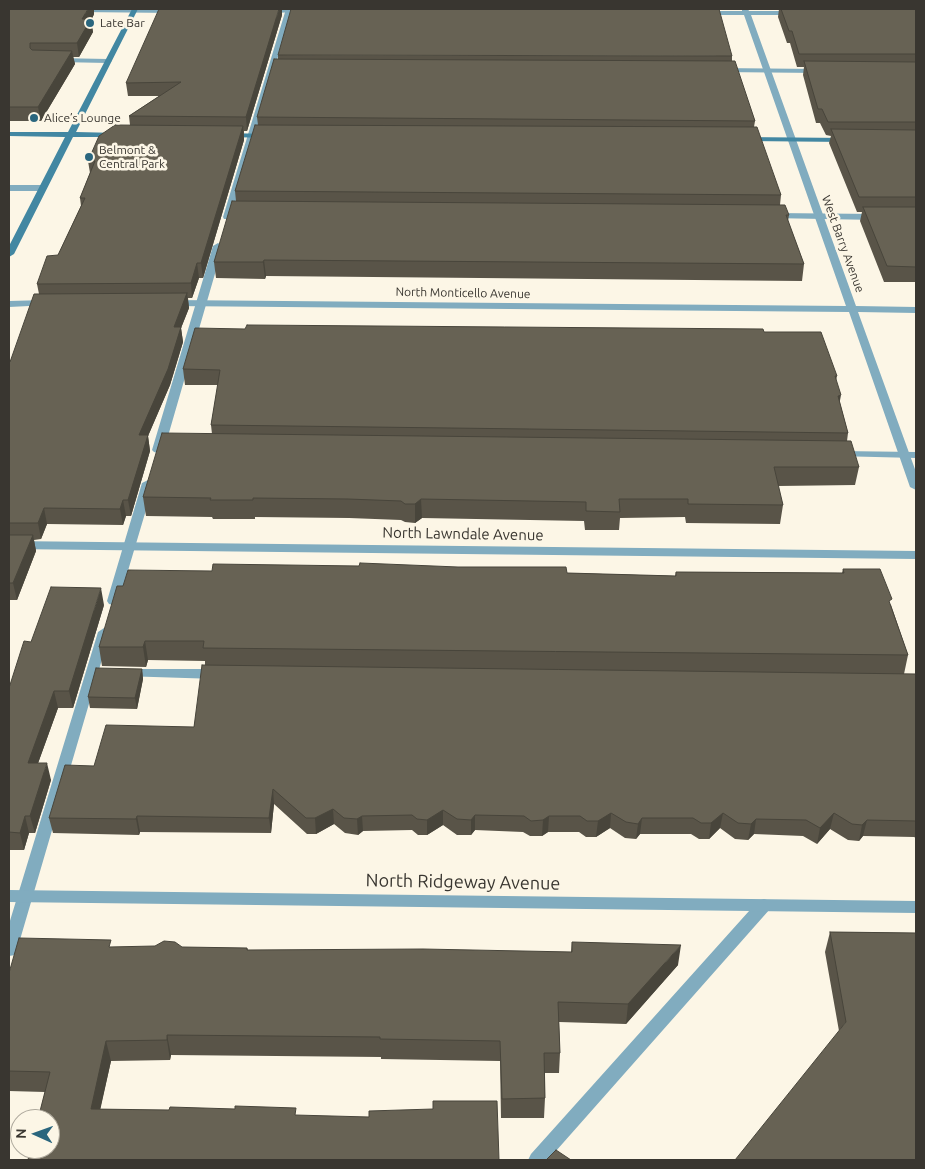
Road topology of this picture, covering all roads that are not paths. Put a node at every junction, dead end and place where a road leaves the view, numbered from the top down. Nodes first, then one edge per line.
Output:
1 (69, 10) edge
2 (135, 10) edge
3 (289, 10) edge
4 (180, 11) edge
5 (259, 11) edge
6 (318, 11) edge
7 (746, 11) edge
8 (697, 13) edge
9 (809, 13) edge
10 (45, 60) edge
11 (108, 61) junction
12 (716, 70) edge
13 (767, 70) junction
14 (831, 71) edge
15 (9, 134) edge
16 (71, 134) junction
17 (129, 135) edge
18 (223, 135) edge
19 (252, 136) junction
20 (281, 136) edge
21 (739, 139) edge
22 (792, 139) junction
23 (858, 140) edge
24 (9, 188) edge
25 (43, 188) junction
26 (763, 216) edge
27 (820, 216) junction
28 (888, 217) edge
29 (9, 254) edge
30 (58, 303) edge
31 (163, 303) edge
32 (201, 303) junction
33 (9, 304) edge
34 (852, 309) junction
35 (916, 310) edge
36 (828, 454) edge
37 (910, 455) edge
38 (916, 487) edge
39 (9, 545) edge
40 (129, 546) junction
41 (916, 556) edge
42 (102, 672) junction
43 (231, 674) edge
44 (9, 896) edge
45 (25, 896) junction
46 (764, 906) junction
47 (916, 907) edge
48 (9, 950) edge
49 (536, 1160) edge

1 - 2 street
2 - 4 street
2 - 11 main road
3 - 5 street
3 - 6 street
3 - 19 street
7 - 8 street
7 - 9 street
7 - 13 street, West Barry Avenue
10 - 11 street
11 - 16 main road
12 - 13 street
13 - 14 street
13 - 22 street, West Barry Avenue
15 - 16 main road
16 - 17 main road
16 - 25 main road
18 - 19 main road
19 - 20 main road
19 - 32 street
21 - 22 main road
22 - 23 main road
22 - 27 street, West Barry Avenue
24 - 25 street
25 - 29 main road
26 - 27 street
27 - 28 street
27 - 34 street, West Barry Avenue
30 - 33 street
31 - 32 street, North Monticello Avenue
32 - 34 street, North Monticello Avenue
32 - 40 street
34 - 35 street, North Monticello Avenue
34 - 37 street, West Barry Avenue
36 - 37 street
37 - 38 street, West Barry Avenue
39 - 40 street, North Lawndale Avenue
40 - 41 street, North Lawndale Avenue
40 - 42 street
42 - 43 street
42 - 45 street
44 - 45 street, North Ridgeway Avenue
45 - 46 street, North Ridgeway Avenue
45 - 48 street
46 - 47 street, North Ridgeway Avenue
46 - 49 street

